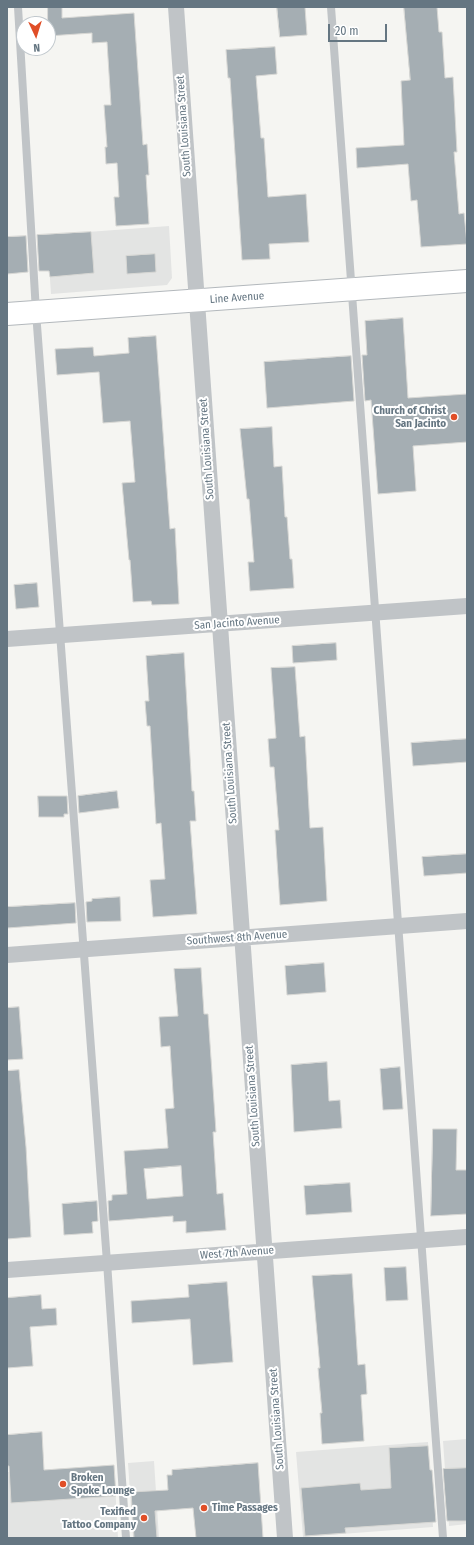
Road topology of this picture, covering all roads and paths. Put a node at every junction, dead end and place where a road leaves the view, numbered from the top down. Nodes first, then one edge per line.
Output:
1 (18, 7) edge
2 (176, 7) edge
3 (331, 7) edge
4 (467, 281) edge
5 (351, 290) junction
6 (196, 301) junction
7 (36, 312) junction
8 (7, 314) edge
9 (467, 606) edge
10 (375, 613) junction
11 (219, 624) junction
12 (61, 635) junction
13 (7, 639) edge
14 (467, 921) edge
15 (397, 926) junction
16 (242, 938) junction
17 (84, 949) junction
18 (7, 955) edge
19 (467, 1237) edge
20 (420, 1240) junction
21 (265, 1251) junction
22 (107, 1262) junction
23 (7, 1270) edge
24 (126, 1538) edge
25 (285, 1538) edge
26 (443, 1538) edge

1 - 7 lane
2 - 6 street, South Louisiana Street
3 - 5 lane
4 - 5 main road, Line Avenue
5 - 6 main road, Line Avenue
5 - 10 lane
6 - 7 main road, Line Avenue
6 - 11 street, South Louisiana Street
7 - 8 main road, Line Avenue
7 - 12 lane
9 - 10 street, San Jacinto Avenue
10 - 11 street, San Jacinto Avenue
10 - 15 lane
11 - 12 street, San Jacinto Avenue
11 - 16 street, South Louisiana Street
12 - 13 street, San Jacinto Avenue
12 - 17 lane
14 - 15 street, Southwest 8th Avenue
15 - 16 street, Southwest 8th Avenue
15 - 20 lane
16 - 17 street, Southwest 8th Avenue
16 - 21 street, South Louisiana Street
17 - 18 street, Southwest 8th Avenue
17 - 22 lane
19 - 20 street, West 7th Avenue
20 - 21 street, West 7th Avenue
20 - 26 lane
21 - 22 street, West 7th Avenue
21 - 25 street, South Louisiana Street
22 - 23 street, West 7th Avenue
22 - 24 lane

